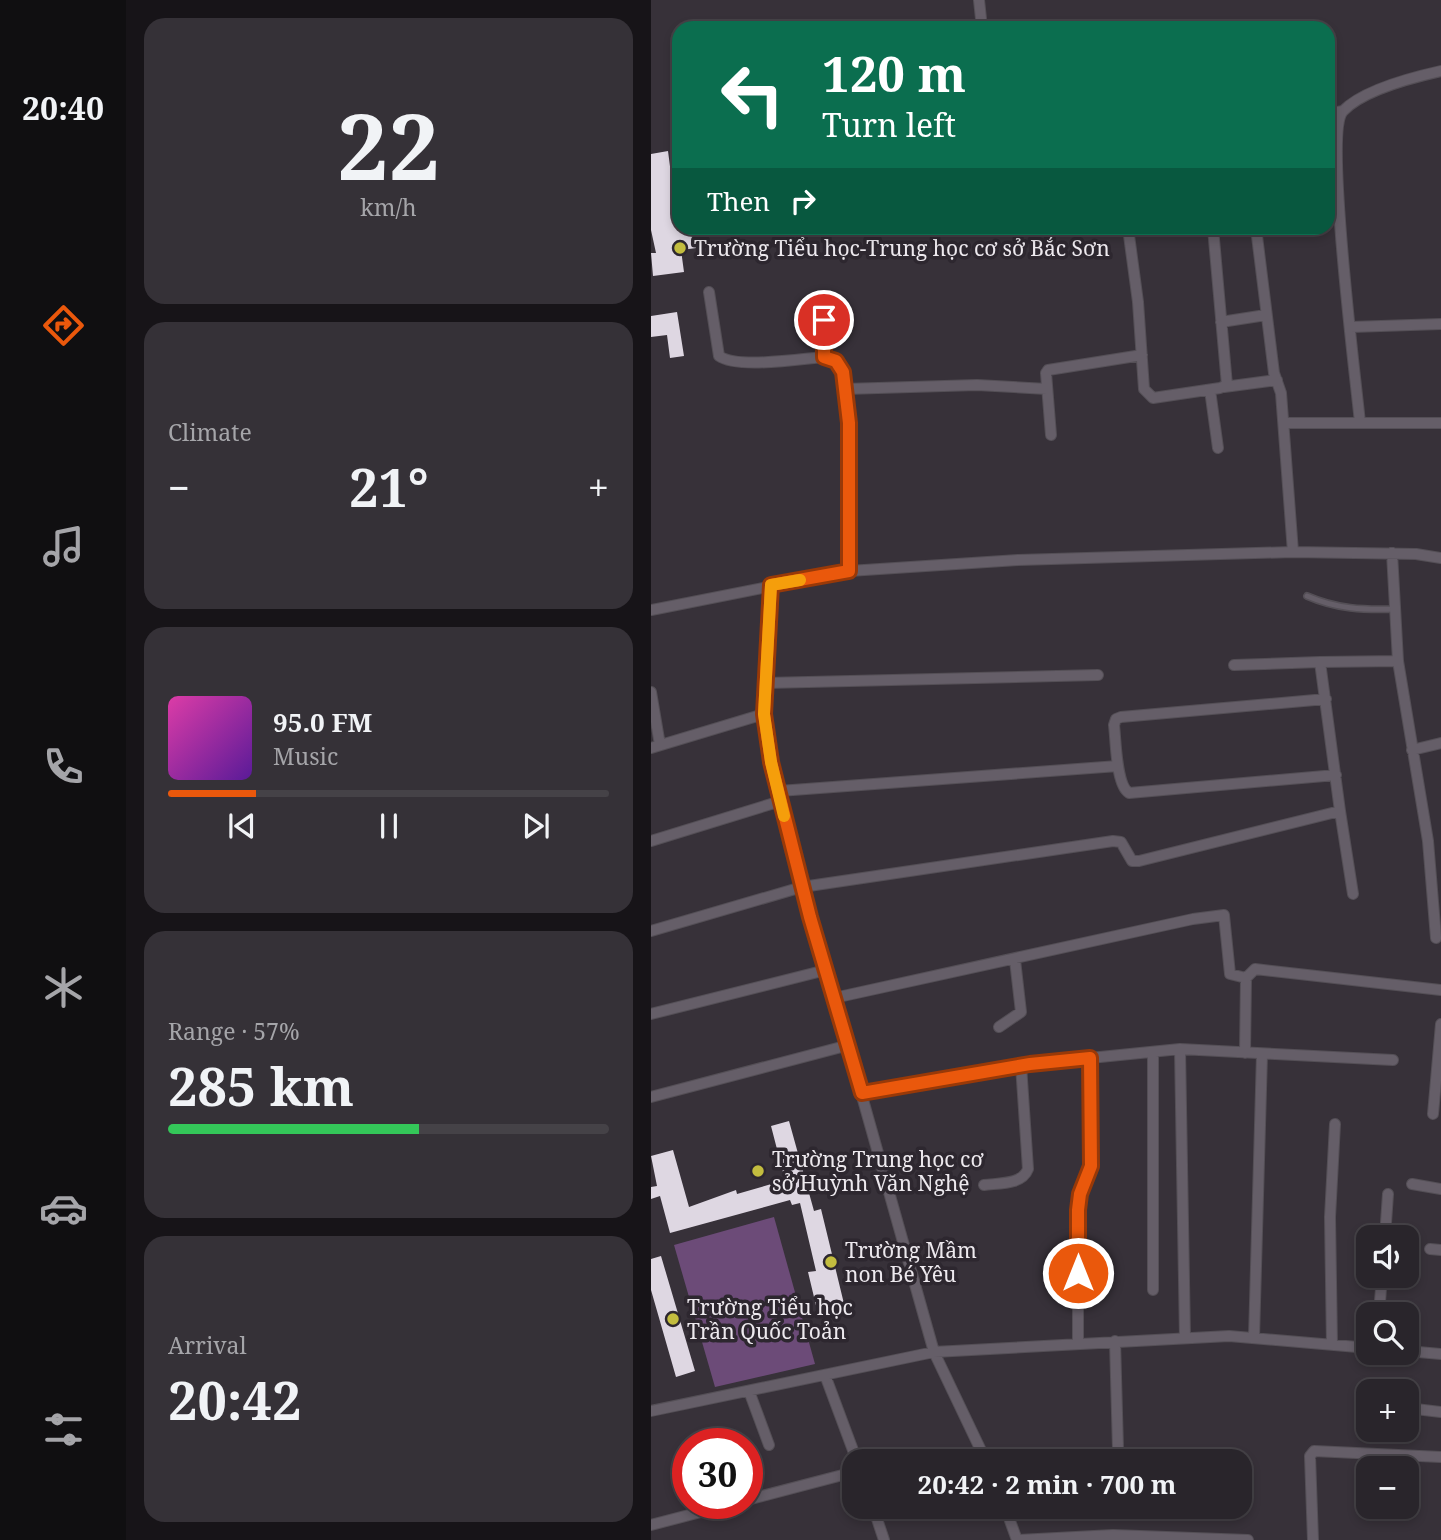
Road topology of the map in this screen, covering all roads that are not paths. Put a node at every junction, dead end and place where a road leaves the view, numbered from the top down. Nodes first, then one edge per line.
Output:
1 (979, 0) edge
2 (981, 21) edge
3 (1441, 71) edge
4 (1343, 111) junction
5 (1335, 113) edge
6 (1129, 235) edge
7 (1214, 235) edge
8 (1257, 235) edge
9 (709, 292) dead end
10 (824, 301) dead end
11 (1266, 315) junction
12 (1221, 322) junction
13 (1441, 324) edge
14 (1351, 327) junction
15 (1142, 355) junction
16 (824, 357) junction
17 (1277, 380) junction
18 (1224, 387) junction
19 (845, 389) junction
20 (1047, 389) junction
21 (1210, 390) junction
22 (1284, 423) junction
23 (1360, 423) junction
24 (1441, 423) edge
25 (1051, 435) dead end
26 (1218, 448) dead end
27 (1293, 552) junction
28 (1392, 553) junction
29 (1441, 558) edge
30 (849, 571) junction
31 (771, 585) junction
32 (1307, 596) dead end
33 (651, 610) edge
34 (1395, 610) junction
35 (1398, 660) junction
36 (1320, 662) junction
37 (1234, 665) dead end
38 (1098, 675) dead end
39 (766, 683) junction
40 (651, 692) edge
41 (1326, 699) junction
42 (764, 714) junction
43 (1441, 743) edge
44 (656, 747) edge
45 (1412, 750) junction
46 (1118, 766) junction
47 (1336, 775) junction
48 (780, 796) junction
49 (1340, 811) junction
50 (1441, 838) edge
51 (651, 841) edge
52 (1428, 841) junction
53 (802, 887) junction
54 (1353, 894) dead end
55 (651, 931) edge
56 (1436, 937) dead end
57 (1014, 960) junction
58 (826, 970) junction
59 (1246, 978) junction
60 (1441, 990) edge
61 (834, 998) junction
62 (651, 1014) edge
63 (1441, 1024) edge
64 (999, 1027) dead end
65 (849, 1045) junction
66 (1180, 1049) junction
67 (1153, 1053) junction
68 (1245, 1053) junction
69 (1262, 1054) junction
70 (1090, 1058) junction
71 (1392, 1060) dead end
72 (1021, 1065) junction
73 (862, 1093) junction
74 (651, 1097) edge
75 (1433, 1114) dead end
76 (1335, 1124) dead end
77 (1412, 1184) dead end
78 (984, 1185) dead end
79 (1441, 1189) edge
80 (1388, 1194) dead end
81 (1386, 1225) edge
82 (1153, 1290) dead end
83 (1185, 1338) junction
84 (1254, 1338) junction
85 (1115, 1341) junction
86 (1078, 1342) junction
87 (1332, 1345) junction
88 (1356, 1347) edge
89 (934, 1352) junction
90 (1419, 1352) edge
91 (1441, 1354) edge
92 (825, 1375) junction
93 (749, 1391) junction
94 (1419, 1409) edge
95 (651, 1411) edge
96 (1441, 1412) edge
97 (769, 1446) dead end
98 (853, 1449) edge
99 (980, 1449) edge
100 (1118, 1449) dead end
101 (1441, 1458) edge
102 (842, 1475) edge
103 (763, 1496) edge
104 (674, 1519) edge
105 (877, 1519) edge
106 (1010, 1519) edge
107 (651, 1525) edge
108 (884, 1540) edge
109 (1018, 1540) edge
110 (1248, 1540) edge
111 (1313, 1540) edge

1 - 2 street
3 - 4 street
4 - 5 street
4 - 14 street
6 - 15 street
7 - 12 street
8 - 11 street
9 - 16 street
10 - 16 lane
11 - 12 street
11 - 17 street
12 - 18 street
13 - 14 street
14 - 23 street
15 - 20 street
15 - 21 street
16 - 19 street
17 - 18 street
17 - 22 street
18 - 21 street
19 - 20 street
19 - 30 street
20 - 25 street
21 - 26 street
22 - 23 street
22 - 27 street
23 - 24 street
27 - 28 street
27 - 30 street
28 - 29 street
28 - 34 street
30 - 31 street
31 - 33 street
31 - 39 street
32 - 34 lane
34 - 35 street
35 - 36 street
35 - 45 street
36 - 37 street
36 - 41 street
38 - 39 street
39 - 42 street
40 - 44 street
41 - 46 street
41 - 47 street
42 - 44 street
42 - 48 street
43 - 45 street
45 - 52 street
46 - 47 street
46 - 48 street
47 - 49 street
48 - 51 street
48 - 53 street
49 - 53 street
49 - 54 street
50 - 52 street
52 - 56 street
53 - 55 street
53 - 58 street
57 - 59 street
57 - 61 street
57 - 64 street
58 - 61 street
58 - 62 street
59 - 60 street
59 - 68 street
61 - 65 street
63 - 75 street
65 - 73 street
65 - 74 street
66 - 67 street
66 - 68 street
66 - 83 street
67 - 70 street
67 - 82 street
68 - 69 street
69 - 71 street
69 - 84 street
70 - 72 street
70 - 86 street
72 - 73 street
72 - 78 street
73 - 89 street
76 - 87 street
77 - 79 street
80 - 81 street
83 - 84 street
83 - 85 street
84 - 87 street
85 - 86 street
85 - 100 street
86 - 89 street
87 - 88 street
89 - 92 street
89 - 99 street
90 - 91 street
92 - 93 street
92 - 98 street
93 - 95 street
93 - 97 street
94 - 96 street
101 - 111 street
102 - 103 street
104 - 107 street
105 - 108 street
106 - 109 street
109 - 110 street

